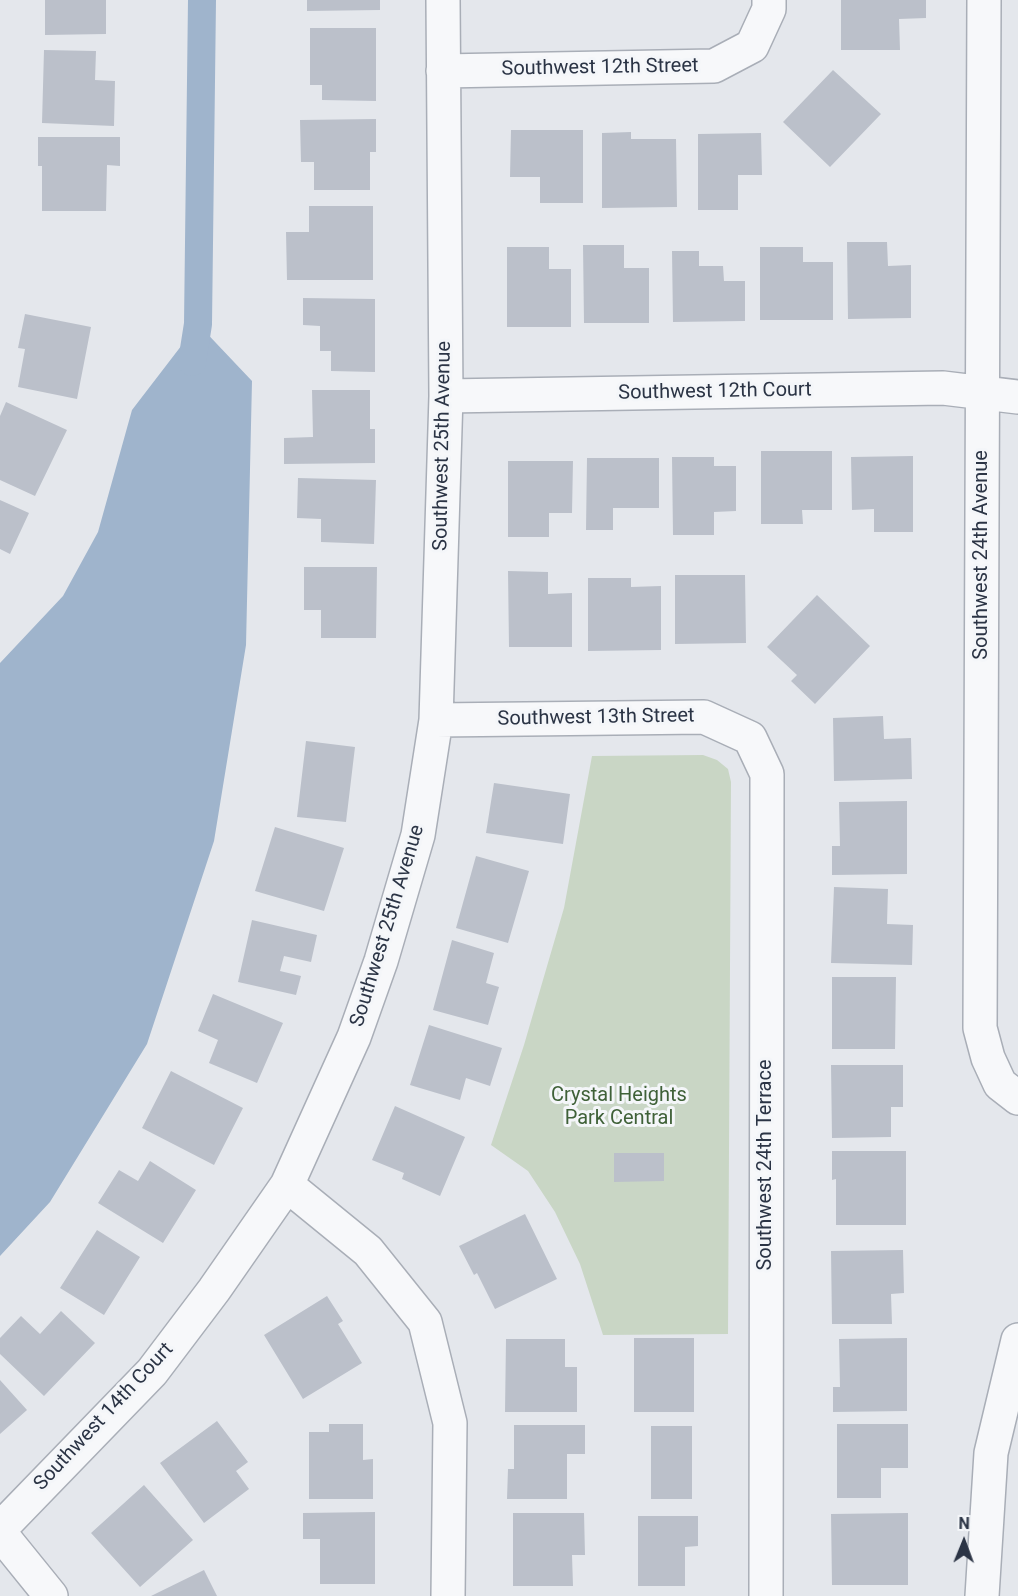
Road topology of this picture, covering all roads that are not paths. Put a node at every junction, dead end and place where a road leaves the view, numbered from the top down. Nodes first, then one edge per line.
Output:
1 (443, 0) edge
2 (770, 0) edge
3 (984, 0) edge
4 (443, 70) junction
5 (983, 393) junction
6 (446, 396) junction
7 (1018, 397) edge
8 (436, 720) junction
9 (750, 738) joint
10 (1018, 1098) edge
11 (287, 1185) junction
12 (1018, 1340) edge
13 (0, 1531) edge
14 (51, 1596) edge
15 (448, 1596) edge
16 (766, 1596) edge
17 (982, 1596) edge

1 - 4 street, Southwest 25th Avenue
2 - 4 street, Southwest 12th Street
3 - 5 street, Southwest 24th Avenue
4 - 6 street, Southwest 25th Avenue
5 - 6 street, Southwest 12th Court
5 - 7 street, Southwest 12th Court
5 - 10 street, Southwest 24th Avenue
6 - 8 street, Southwest 25th Avenue
8 - 9 street, Southwest 13th Street
8 - 11 street, Southwest 25th Avenue
9 - 16 street, Southwest 24th Terrace
11 - 13 street, Southwest 14th Court
11 - 15 street
12 - 17 street
13 - 14 street

